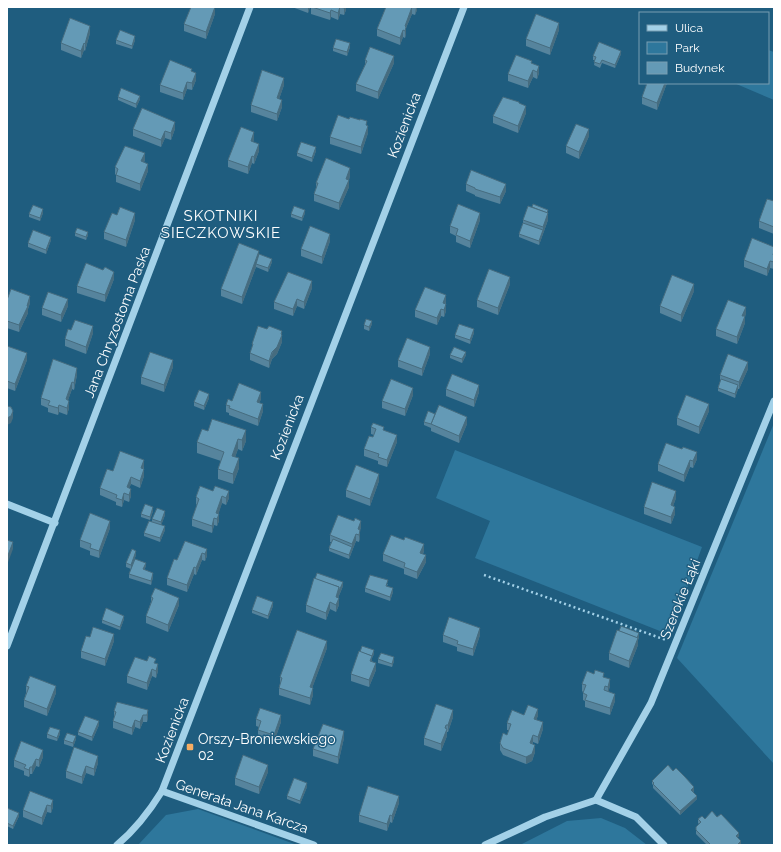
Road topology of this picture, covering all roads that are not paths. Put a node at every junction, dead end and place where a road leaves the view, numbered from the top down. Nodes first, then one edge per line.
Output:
1 (250, 7) edge
2 (464, 7) edge
3 (774, 401) edge
4 (7, 504) edge
5 (55, 522) junction
6 (7, 646) edge
7 (162, 791) junction
8 (596, 800) junction
9 (117, 845) edge
10 (314, 845) edge
11 (485, 845) edge
12 (664, 845) edge

1 - 5 street, Jana Chryzostoma Paska
2 - 7 street, Kozienicka
3 - 8 street, Szerokie Łąki
4 - 5 street
5 - 6 street, Jana Chryzostoma Paska
7 - 9 street, Kozienicka
7 - 10 street, Generała Jana Karcza
8 - 11 street
8 - 12 street

